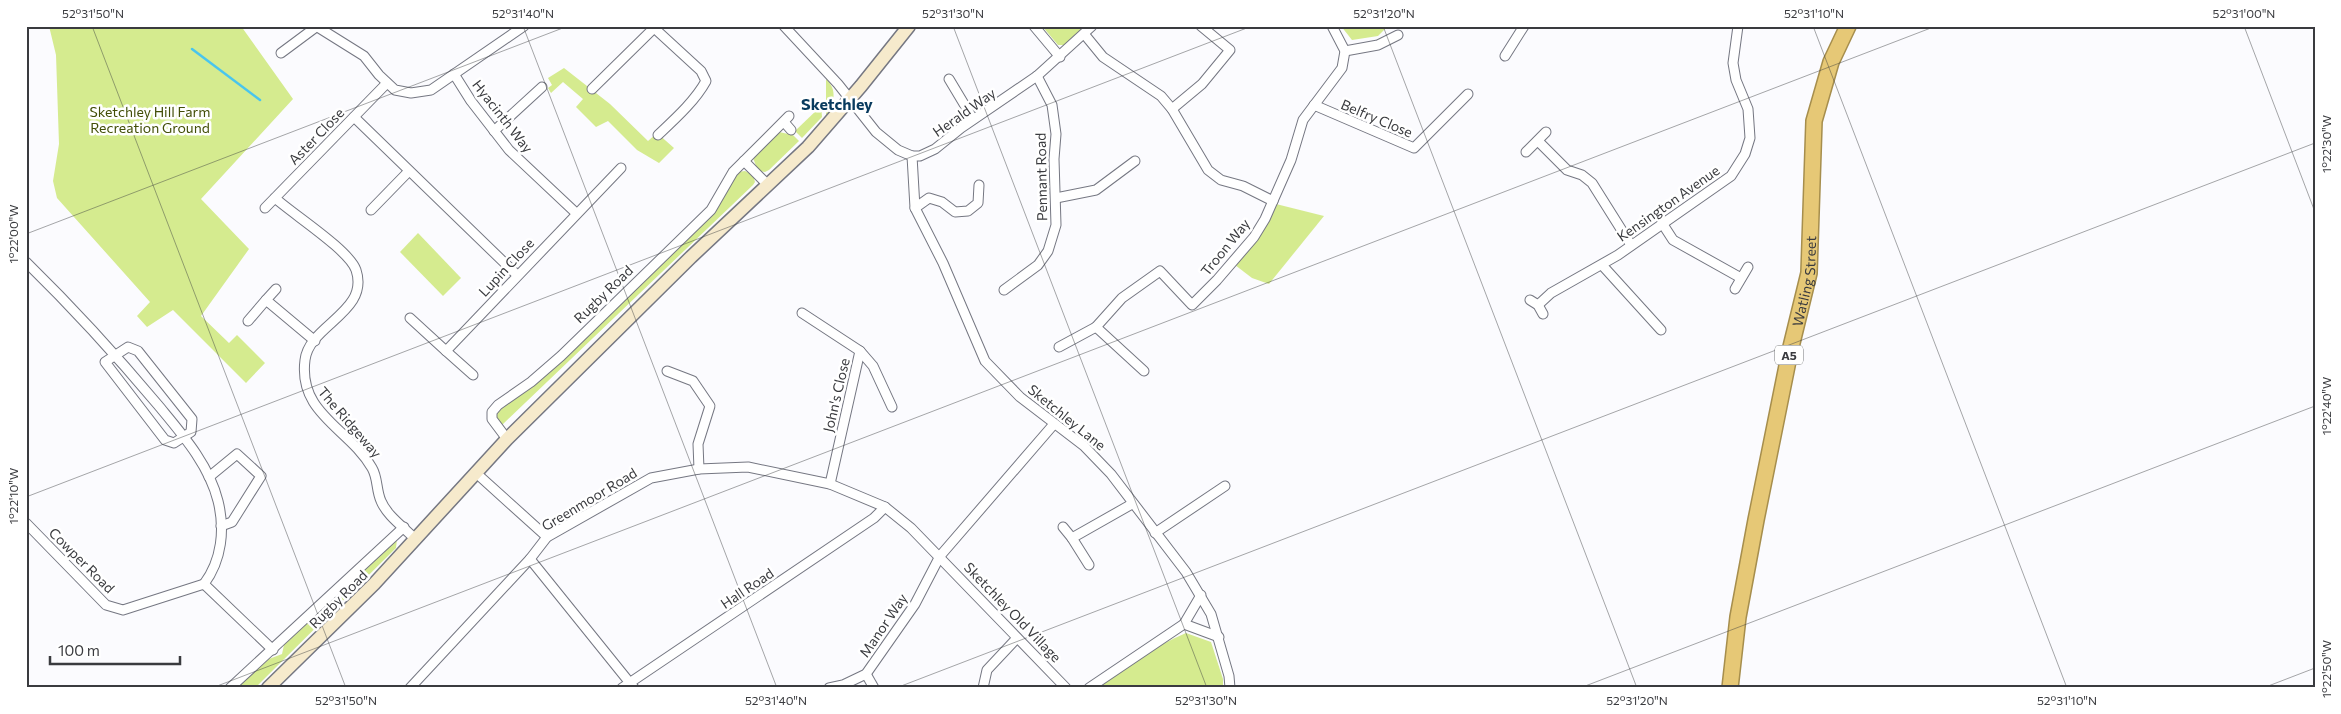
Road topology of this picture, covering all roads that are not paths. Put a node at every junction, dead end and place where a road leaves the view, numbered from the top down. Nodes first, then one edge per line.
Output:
1 (524, 26) edge
2 (784, 26) edge
3 (909, 26) edge
4 (1034, 26) edge
5 (1092, 26) edge
6 (1201, 26) edge
7 (1332, 26) edge
8 (1524, 26) edge
9 (1738, 26) edge
10 (1848, 26) edge
11 (316, 27) edge
12 (653, 27) edge
13 (1085, 35) junction
14 (1398, 35) dead end
15 (1345, 51) junction
16 (281, 53) dead end
17 (1505, 56) dead end
18 (1060, 57) junction
19 (454, 74) junction
20 (1037, 76) junction
21 (949, 79) dead end
22 (387, 83) junction
23 (542, 87) dead end
24 (592, 89) dead end
25 (1468, 94) dead end
26 (850, 100) junction
27 (1314, 105) junction
28 (1172, 109) junction
29 (354, 117) junction
30 (973, 119) junction
31 (791, 130) dead end
32 (494, 131) junction
33 (1546, 132) dead end
34 (658, 135) dead end
35 (1538, 141) junction
36 (1526, 152) dead end
37 (912, 156) junction
38 (744, 161) junction
39 (1135, 161) dead end
40 (620, 168) dead end
41 (409, 171) junction
42 (768, 185) junction
43 (979, 185) dead end
44 (275, 198) junction
45 (1056, 198) junction
46 (1273, 201) junction
47 (265, 208) dead end
48 (915, 208) junction
49 (370, 210) dead end
50 (576, 213) junction
51 (1662, 223) junction
52 (1631, 245) junction
53 (26, 262) edge
54 (1602, 265) junction
55 (1748, 267) dead end
56 (517, 275) junction
57 (1741, 278) junction
58 (276, 288) dead end
59 (1735, 289) dead end
60 (1004, 290) dead end
61 (266, 300) junction
62 (802, 313) dead end
63 (1543, 314) dead end
64 (410, 318) dead end
65 (248, 321) dead end
66 (1096, 326) junction
67 (1661, 330) dead end
68 (315, 341) junction
69 (1059, 347) dead end
70 (446, 351) junction
71 (860, 351) junction
72 (117, 355) junction
73 (667, 371) dead end
74 (1144, 371) dead end
75 (473, 375) dead end
76 (892, 407) dead end
77 (1054, 424) junction
78 (183, 436) junction
79 (507, 438) junction
80 (699, 469) junction
81 (476, 472) junction
82 (208, 477) junction
83 (830, 484) junction
84 (1225, 486) dead end
85 (1132, 504) junction
86 (884, 508) junction
87 (26, 524) edge
88 (221, 526) junction
89 (404, 527) junction
90 (1063, 527) dead end
91 (1154, 533) junction
92 (547, 537) junction
93 (1072, 538) junction
94 (416, 540) junction
95 (940, 556) junction
96 (530, 559) junction
97 (1089, 564) dead end
98 (204, 584) junction
99 (1201, 595) junction
100 (1184, 624) junction
101 (1219, 637) junction
102 (1017, 638) junction
103 (273, 650) junction
104 (866, 674) junction
105 (416, 686) edge
106 (628, 686) edge
107 (230, 688) edge
108 (268, 688) edge
109 (829, 688) edge
110 (874, 688) edge
111 (984, 688) edge
112 (1066, 688) edge
113 (1089, 688) edge
114 (1230, 688) edge
115 (1730, 688) edge

1 - 19 street
2 - 26 street
3 - 26 main road, Rugby Road
4 - 18 street
5 - 13 street, Herald Way
6 - 28 street
7 - 15 street
8 - 17 street
9 - 51 street, Kensington Avenue
10 - 115 highway, Watling Street / A5
11 - 16 street
11 - 22 street
12 - 24 street
12 - 34 street
13 - 18 street, Herald Way
13 - 28 street
14 - 15 street
15 - 27 street, Troon Way
18 - 20 street, Herald Way
19 - 22 street
19 - 32 street, Hyacinth Way
20 - 30 street, Herald Way
20 - 45 street, Pennant Road
21 - 30 street
22 - 29 street, Aster Close
23 - 32 street
25 - 27 street, Belfry Close
26 - 37 street
26 - 42 main road, Rugby Road
27 - 46 street, Troon Way
28 - 46 street
29 - 41 street
29 - 44 street, Aster Close
30 - 37 street, Herald Way
31 - 38 street, Rugby Road
32 - 50 street, Hyacinth Way
33 - 35 street
35 - 36 street
35 - 52 street
37 - 48 street, Sketchley Lane
38 - 42 street
38 - 79 street, Rugby Road
39 - 45 street
40 - 50 street, Lupin Close
41 - 49 street
41 - 56 street
42 - 79 main road, Rugby Road
43 - 48 street
44 - 47 street, Aster Close
44 - 68 street, The Ridgeway
45 - 60 street, Pennant Road
46 - 66 street, Troon Way
48 - 77 street, Sketchley Lane
50 - 56 street, Lupin Close
51 - 52 street, Kensington Avenue
51 - 57 street
52 - 54 street, Kensington Avenue
53 - 72 street
54 - 63 street, Kensington Avenue
54 - 67 street
55 - 57 street
56 - 70 street, Lupin Close
57 - 59 street
58 - 61 street
61 - 65 street
61 - 68 street
62 - 71 street, John's Close
64 - 70 street
66 - 69 street
66 - 74 street
68 - 89 street, The Ridgeway
70 - 75 street
71 - 76 street
71 - 83 street, John's Close
72 - 78 street
72 - 78 street
72 - 78 street
73 - 80 street
77 - 85 street, Sketchley Lane
77 - 95 street, Manor Way
78 - 82 street
79 - 81 main road, Rugby Road
80 - 83 street, Greenmoor Road
80 - 92 street, Greenmoor Road
81 - 92 street
81 - 94 main road, Rugby Road
82 - 88 street
82 - 88 street
83 - 86 street, Greenmoor Road
84 - 91 street
85 - 91 street, Sketchley Lane
85 - 93 street
86 - 95 street, Greenmoor Road
86 - 106 street, Hall Road
87 - 98 street, Cowper Road
88 - 98 street
89 - 94 street, The Ridgeway
89 - 103 street
90 - 93 street
91 - 99 street, Sketchley Lane
92 - 96 street, Greenmoor Road
93 - 97 street
94 - 108 main road, Rugby Road
95 - 102 street, Sketchley Old Village
95 - 104 street, Manor Way
96 - 105 street, Greenmoor Road
96 - 106 street
98 - 103 street
99 - 100 street
99 - 101 street, Sketchley Lane
100 - 101 street
100 - 113 street
101 - 114 street, Sketchley Lane
102 - 111 street
102 - 112 street, Sketchley Old Village
103 - 107 street
104 - 109 street, Manor Way
104 - 110 street

